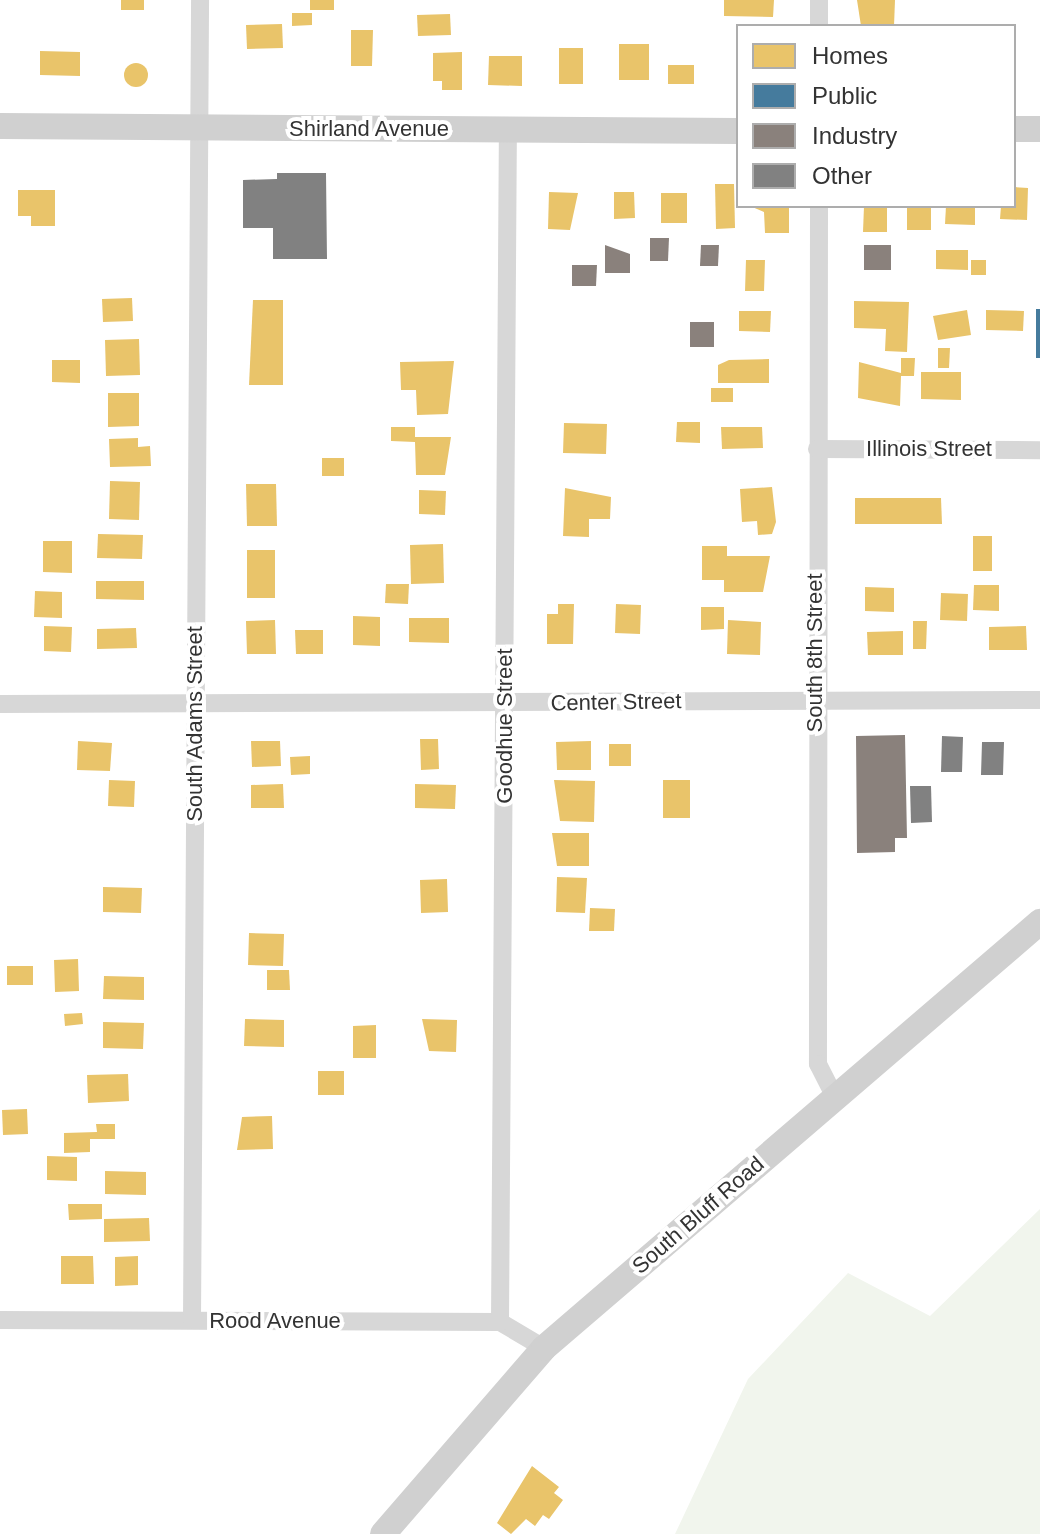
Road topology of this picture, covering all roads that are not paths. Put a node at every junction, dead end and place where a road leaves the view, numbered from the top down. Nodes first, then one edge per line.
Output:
1 (200, 0) edge
2 (819, 0) edge
3 (819, 24) edge
4 (0, 126) edge
5 (196, 128) junction
6 (1016, 129) edge
7 (1040, 129) edge
8 (508, 130) junction
9 (736, 131) edge
10 (819, 208) edge
11 (817, 449) junction
12 (1040, 450) edge
13 (814, 699) junction
14 (1040, 700) edge
15 (506, 703) junction
16 (0, 704) edge
17 (195, 704) junction
18 (1040, 922) edge
19 (835, 1097) junction
20 (0, 1320) edge
21 (192, 1320) junction
22 (500, 1322) junction
23 (544, 1348) junction
24 (383, 1534) edge

1 - 5 street, South Adams Street
2 - 3 street
4 - 5 street, Shirland Avenue
5 - 8 street, Shirland Avenue
5 - 17 street, South Adams Street
6 - 7 street
8 - 9 street, Shirland Avenue
8 - 15 street, Goodhue Street
10 - 11 street, South 8th Street
11 - 12 street, Illinois Street
11 - 13 street, South 8th Street
13 - 14 street, Center Street
13 - 15 street, Center Street
13 - 19 street, South 8th Street
15 - 17 street, Center Street
15 - 22 street, Goodhue Street
16 - 17 street, Center Street
17 - 21 street, South Adams Street
18 - 19 street, South Bluff Road
19 - 23 street, South Bluff Road
20 - 21 street, Rood Avenue
21 - 22 street, Rood Avenue
22 - 23 street
23 - 24 street, South Bluff Road

